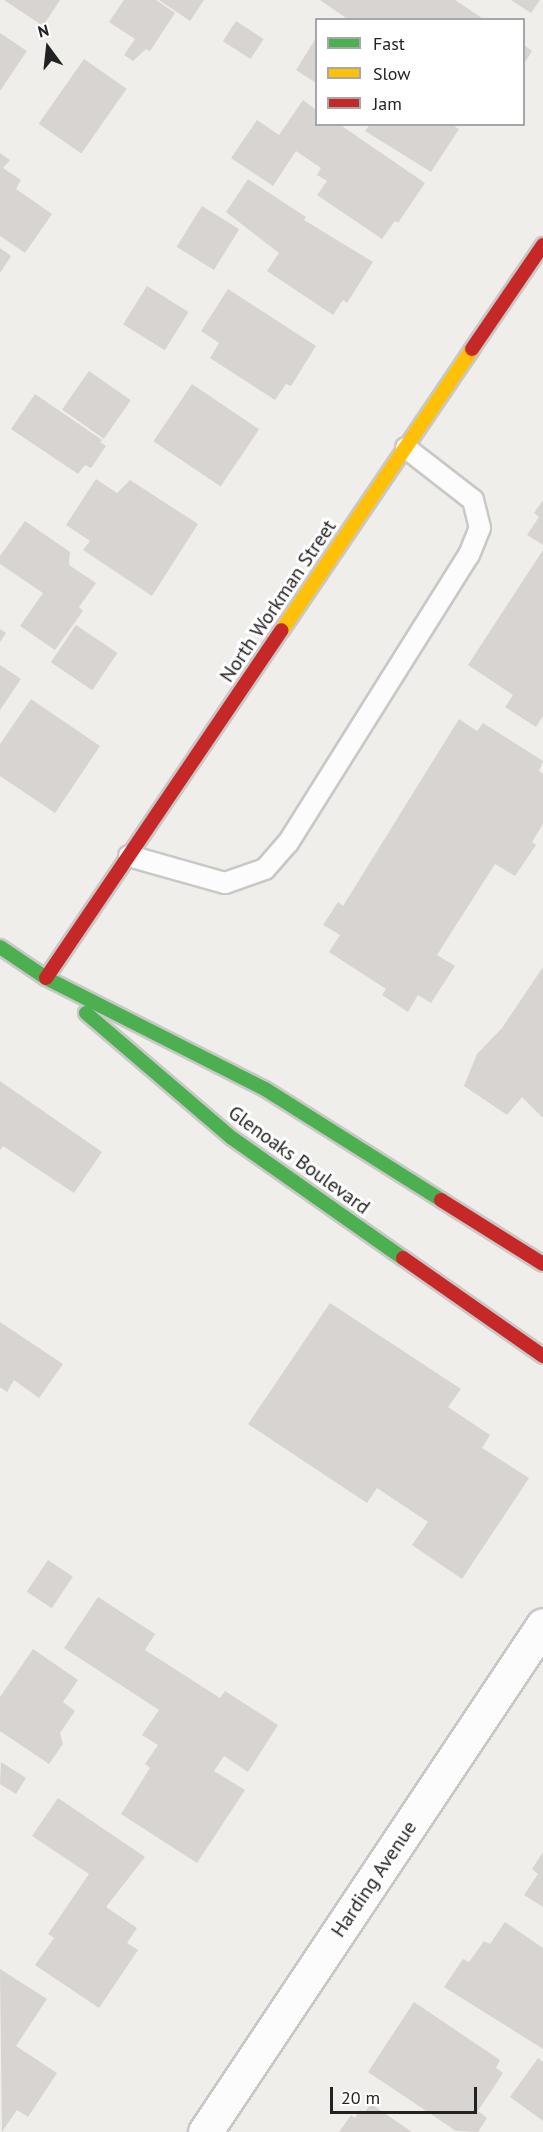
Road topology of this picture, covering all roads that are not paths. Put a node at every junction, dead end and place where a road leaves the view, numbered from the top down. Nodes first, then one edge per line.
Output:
1 (543, 245) edge
2 (406, 448) junction
3 (129, 856) junction
4 (0, 947) edge
5 (46, 978) junction
6 (543, 1264) edge
7 (543, 1356) edge
8 (543, 1625) edge
9 (205, 2132) edge

1 - 2 main road, North Workman Street
2 - 3 main road, North Workman Street
2 - 3 lane
3 - 5 main road, North Workman Street
4 - 5 main road, Glenoaks Boulevard
5 - 6 main road, Glenoaks Boulevard
5 - 7 main road, Glenoaks Boulevard
8 - 9 street, Harding Avenue

